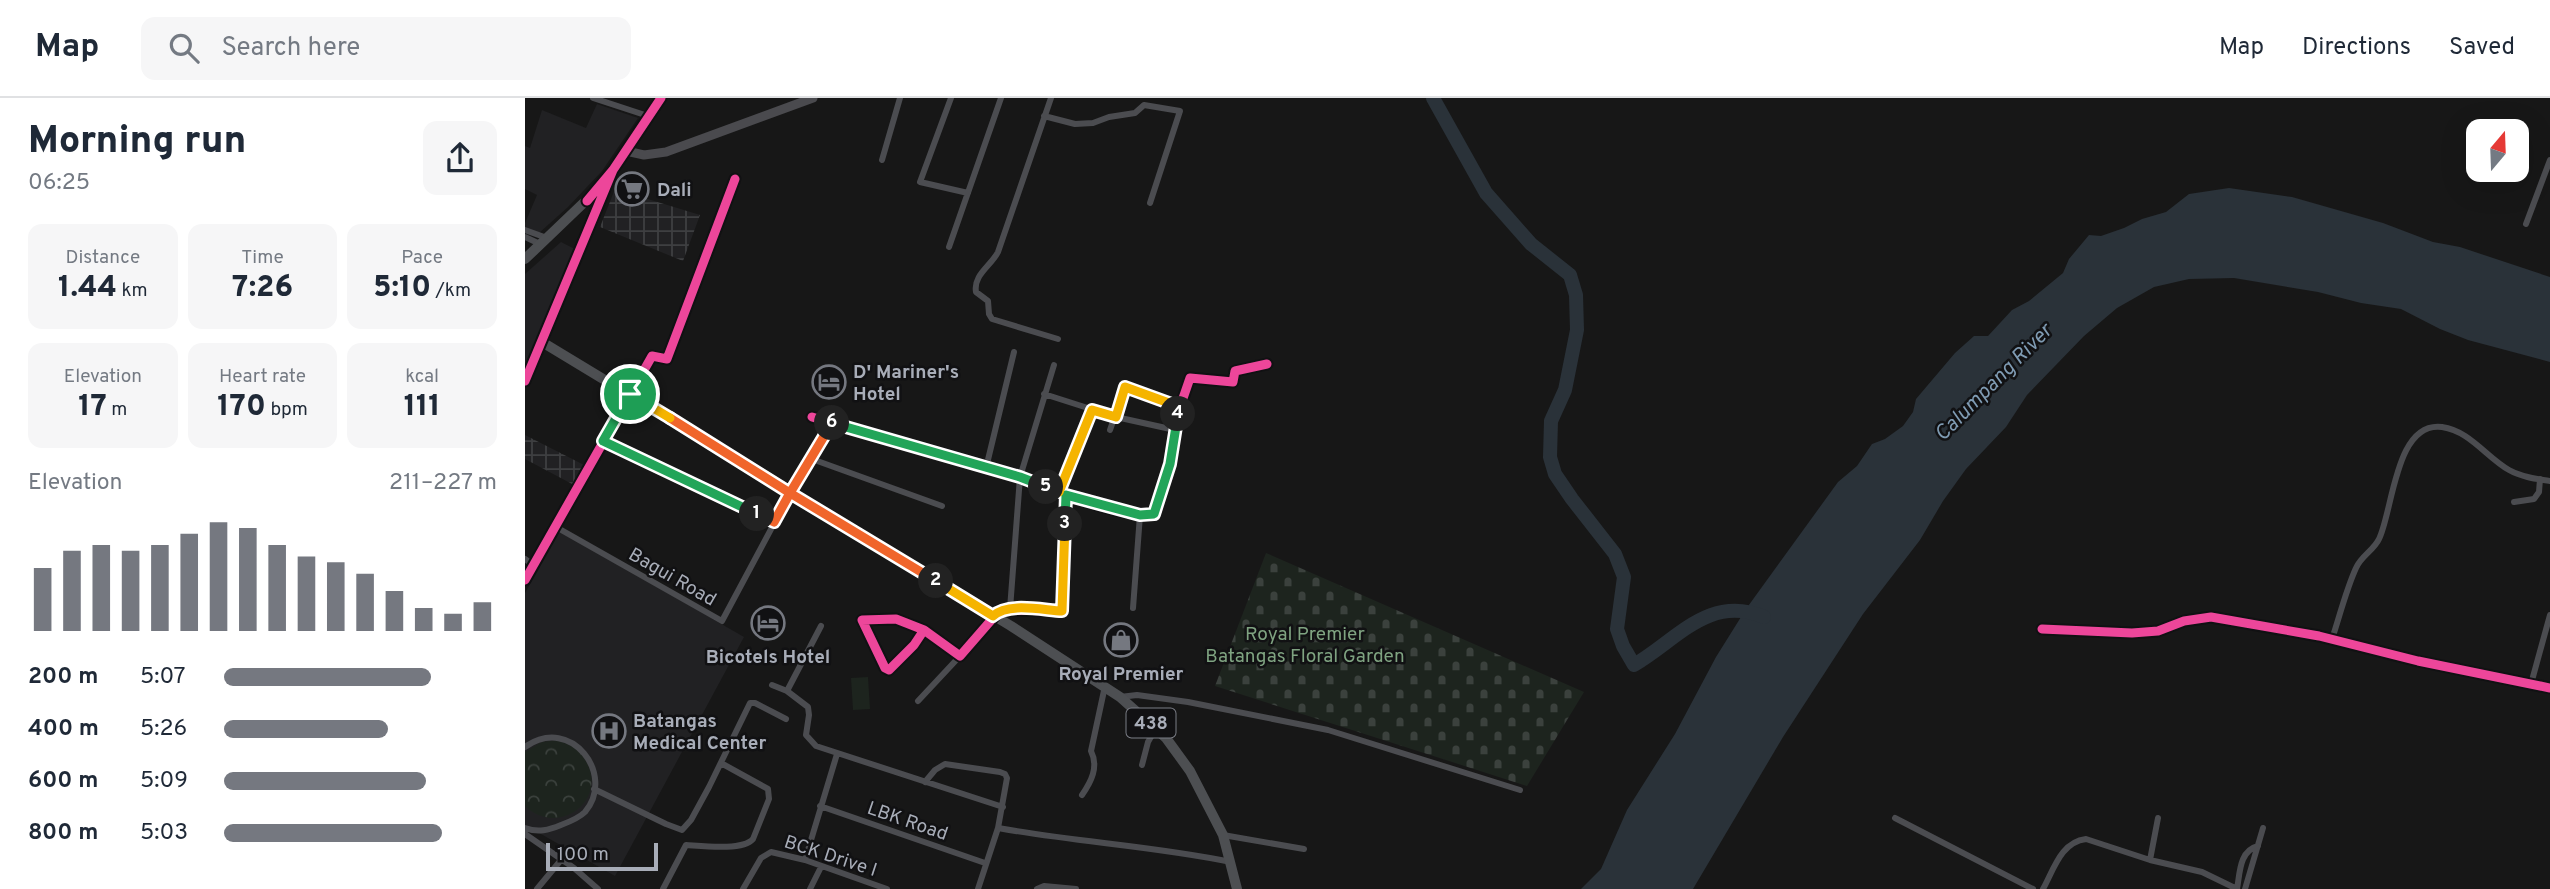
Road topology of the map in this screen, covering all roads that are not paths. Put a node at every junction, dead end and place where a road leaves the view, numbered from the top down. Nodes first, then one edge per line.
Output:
1 (594, 98) edge
2 (661, 98) edge
3 (813, 98) edge
4 (900, 98) edge
5 (951, 98) edge
6 (1002, 98) edge
7 (1051, 98) edge
8 (1044, 116) junction
9 (648, 117) junction
10 (626, 151) junction
11 (882, 160) dead end
12 (2550, 160) edge
13 (613, 170) junction
14 (735, 179) dead end
15 (968, 193) junction
16 (1150, 203) dead end
17 (580, 208) junction
18 (594, 217) junction
19 (2526, 224) dead end
20 (525, 230) edge
21 (525, 237) edge
22 (544, 241) junction
23 (949, 247) dead end
24 (525, 259) edge
25 (1058, 339) dead end
26 (542, 342) junction
27 (1013, 352) dead end
28 (1267, 364) dead end
29 (1054, 365) dead end
30 (525, 381) edge
31 (630, 394) junction
32 (1044, 394) junction
33 (1180, 407) junction
34 (1092, 410) junction
35 (812, 417) dead end
36 (1116, 417) junction
37 (831, 423) junction
38 (1110, 430) dead end
39 (1175, 430) junction
40 (603, 441) junction
41 (809, 458) junction
42 (986, 468) junction
43 (1020, 477) junction
44 (2540, 479) junction
45 (2550, 481) edge
46 (790, 493) junction
47 (1063, 494) junction
48 (2514, 502) dead end
49 (942, 506) dead end
50 (1140, 515) junction
51 (774, 522) junction
52 (556, 527) junction
53 (525, 559) edge
54 (533, 565) junction
55 (525, 580) edge
56 (1133, 608) dead end
57 (1010, 609) junction
58 (2550, 615) edge
59 (993, 616) junction
60 (821, 626) dead end
61 (2042, 629) dead end
62 (923, 630) junction
63 (2332, 639) junction
64 (960, 656) junction
65 (2531, 684) junction
66 (772, 685) dead end
67 (1105, 686) junction
68 (2550, 688) edge
69 (787, 691) junction
70 (1120, 697) junction
71 (918, 701) dead end
72 (786, 719) dead end
73 (1156, 728) junction
74 (525, 747) edge
75 (837, 754) junction
76 (721, 763) junction
77 (1142, 765) dead end
78 (925, 782) junction
79 (594, 789) junction
80 (1520, 790) dead end
81 (1082, 795) dead end
82 (820, 806) junction
83 (1003, 807) junction
84 (1895, 818) dead end
85 (2158, 818) dead end
86 (525, 828) edge
87 (998, 828) junction
88 (2263, 828) dead end
89 (683, 830) junction
90 (525, 835) edge
91 (1223, 835) junction
92 (686, 845) junction
93 (2257, 846) junction
94 (1304, 849) dead end
95 (561, 860) junction
96 (805, 860) junction
97 (2150, 860) junction
98 (1232, 862) junction
99 (985, 863) junction
100 (821, 867) junction
101 (1041, 888) edge
102 (537, 889) edge
103 (598, 889) edge
104 (663, 889) edge
105 (743, 889) edge
106 (810, 889) edge
107 (887, 889) edge
108 (978, 889) edge
109 (1076, 889) edge
110 (1237, 889) edge
111 (2033, 889) edge
112 (2043, 889) edge
113 (2237, 889) edge
114 (2245, 889) edge

1 - 9 street
2 - 9 main road
3 - 10 street
4 - 11 street
5 - 15 street
6 - 15 street
7 - 8 street
8 - 16 street
8 - 25 street
9 - 10 main road
10 - 13 main road
12 - 19 street
13 - 17 main road
13 - 18 main road
14 - 31 street
15 - 23 street
17 - 18 main road
17 - 22 main road
18 - 26 main road
20 - 22 street
21 - 22 street
22 - 24 main road
26 - 30 main road
26 - 31 main road, 438
27 - 42 street
28 - 33 street
29 - 32 street
31 - 40 street
31 - 46 main road, 438
32 - 34 street
32 - 43 street
33 - 36 street
33 - 39 street
34 - 36 street
34 - 47 street
35 - 37 street
36 - 38 street
36 - 39 street
37 - 41 street, Bagui Road
37 - 42 street
39 - 50 street
40 - 51 street
40 - 52 street
41 - 46 street, Bagui Road
41 - 49 street
42 - 43 street
43 - 47 street
43 - 57 street
44 - 45 street
44 - 48 street
44 - 63 street
46 - 51 street, Bagui Road
46 - 59 main road, 438
47 - 50 street
47 - 57 street
50 - 56 street
51 - 52 street, Bagui Road
52 - 54 street
53 - 54 street
54 - 55 street
57 - 59 street
58 - 65 street
59 - 64 street
59 - 67 main road, 438
60 - 69 street
61 - 63 street
62 - 62 street
62 - 64 street
63 - 65 street
64 - 71 street
65 - 68 street
66 - 69 street
67 - 70 main road, 438
67 - 81 street
69 - 75 street
70 - 73 main road, 438
70 - 80 street
72 - 76 street
73 - 77 street
73 - 91 main road, 438
74 - 79 street
75 - 78 street
75 - 82 street
76 - 89 street
76 - 92 street
78 - 83 street
78 - 83 street
79 - 86 street
79 - 89 street
82 - 96 street
82 - 99 street, LBK Road
83 - 87 street
84 - 111 street
85 - 97 street
87 - 98 street
87 - 99 street
88 - 93 street
89 - 92 street
90 - 95 street
91 - 94 street
91 - 98 main road, 438
92 - 104 street
93 - 113 street
93 - 114 street
95 - 102 street
95 - 103 street
96 - 100 street, BCK Drive I
96 - 105 street, BCK Drive I
97 - 112 street
97 - 113 street
98 - 110 main road, 438
99 - 108 street
100 - 106 street
100 - 107 street, BCK Drive I
101 - 109 street

